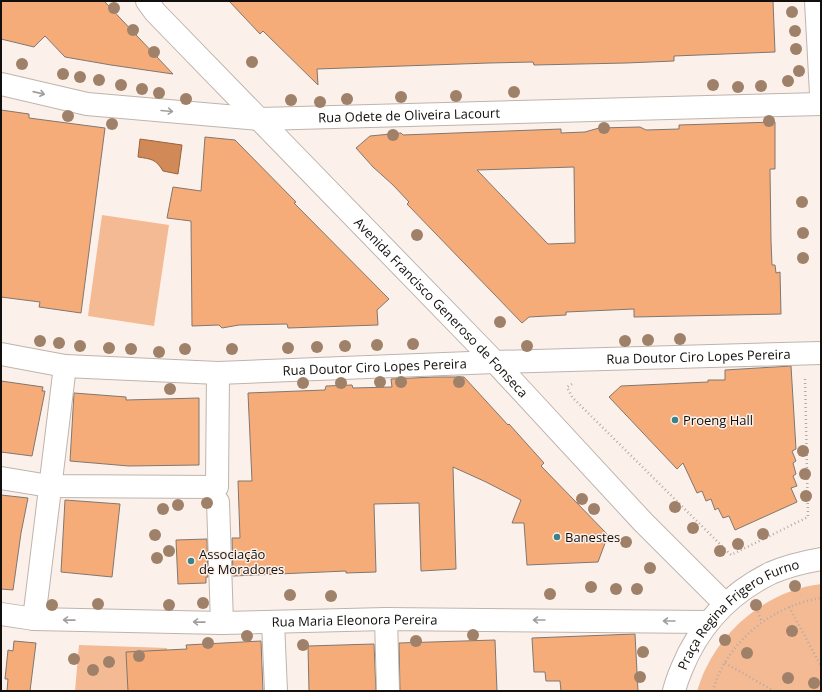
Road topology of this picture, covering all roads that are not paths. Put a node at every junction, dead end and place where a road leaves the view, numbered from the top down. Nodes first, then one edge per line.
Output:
1 (816, 1) edge
2 (147, 5) edge
3 (1, 84) edge
4 (821, 94) edge
5 (821, 104) edge
6 (260, 120) junction
7 (813, 353) edge
8 (1, 354) edge
9 (495, 362) junction
10 (65, 366) junction
11 (218, 374) junction
12 (1, 478) edge
13 (50, 486) junction
14 (218, 502) dead end
15 (821, 559) edge
16 (725, 604) junction
17 (1, 614) edge
18 (34, 619) junction
19 (386, 619) junction
20 (273, 622) junction
21 (708, 622) junction
22 (222, 623) junction
23 (276, 691) edge
24 (388, 691) edge
25 (674, 691) edge

1 - 4 street
2 - 6 street, Avenida Francisco Generoso de Fonseca
3 -> 6 street, Rua Odete de Oliveira Lacourt
5 - 6 street, Rua Odete de Oliveira Lacourt
6 - 9 street, Avenida Francisco Generoso de Fonseca
7 - 9 street, Rua Doutor Ciro Lopes Pereira
8 - 10 street, Rua Doutor Ciro Lopes Pereira
9 - 11 street, Rua Doutor Ciro Lopes Pereira
9 - 16 street, Avenida Francisco Generoso de Fonseca
10 - 11 street, Rua Doutor Ciro Lopes Pereira
10 - 13 street
11 - 13 street
12 - 13 street
13 - 18 street
14 - 22 street
15 - 16 street, Praça Regina Frigero Furno
16 - 21 street, Praça Regina Frigero Furno
17 - 18 street, Rua Maria Eleonora Pereira
22 -> 18 street, Rua Maria Eleonora Pereira
19 - 20 street, Rua Maria Eleonora Pereira
21 -> 19 street, Rua Maria Eleonora Pereira
19 - 24 street
20 - 22 street, Rua Maria Eleonora Pereira
20 - 23 street
21 - 25 street, Praça Regina Frigero Furno

